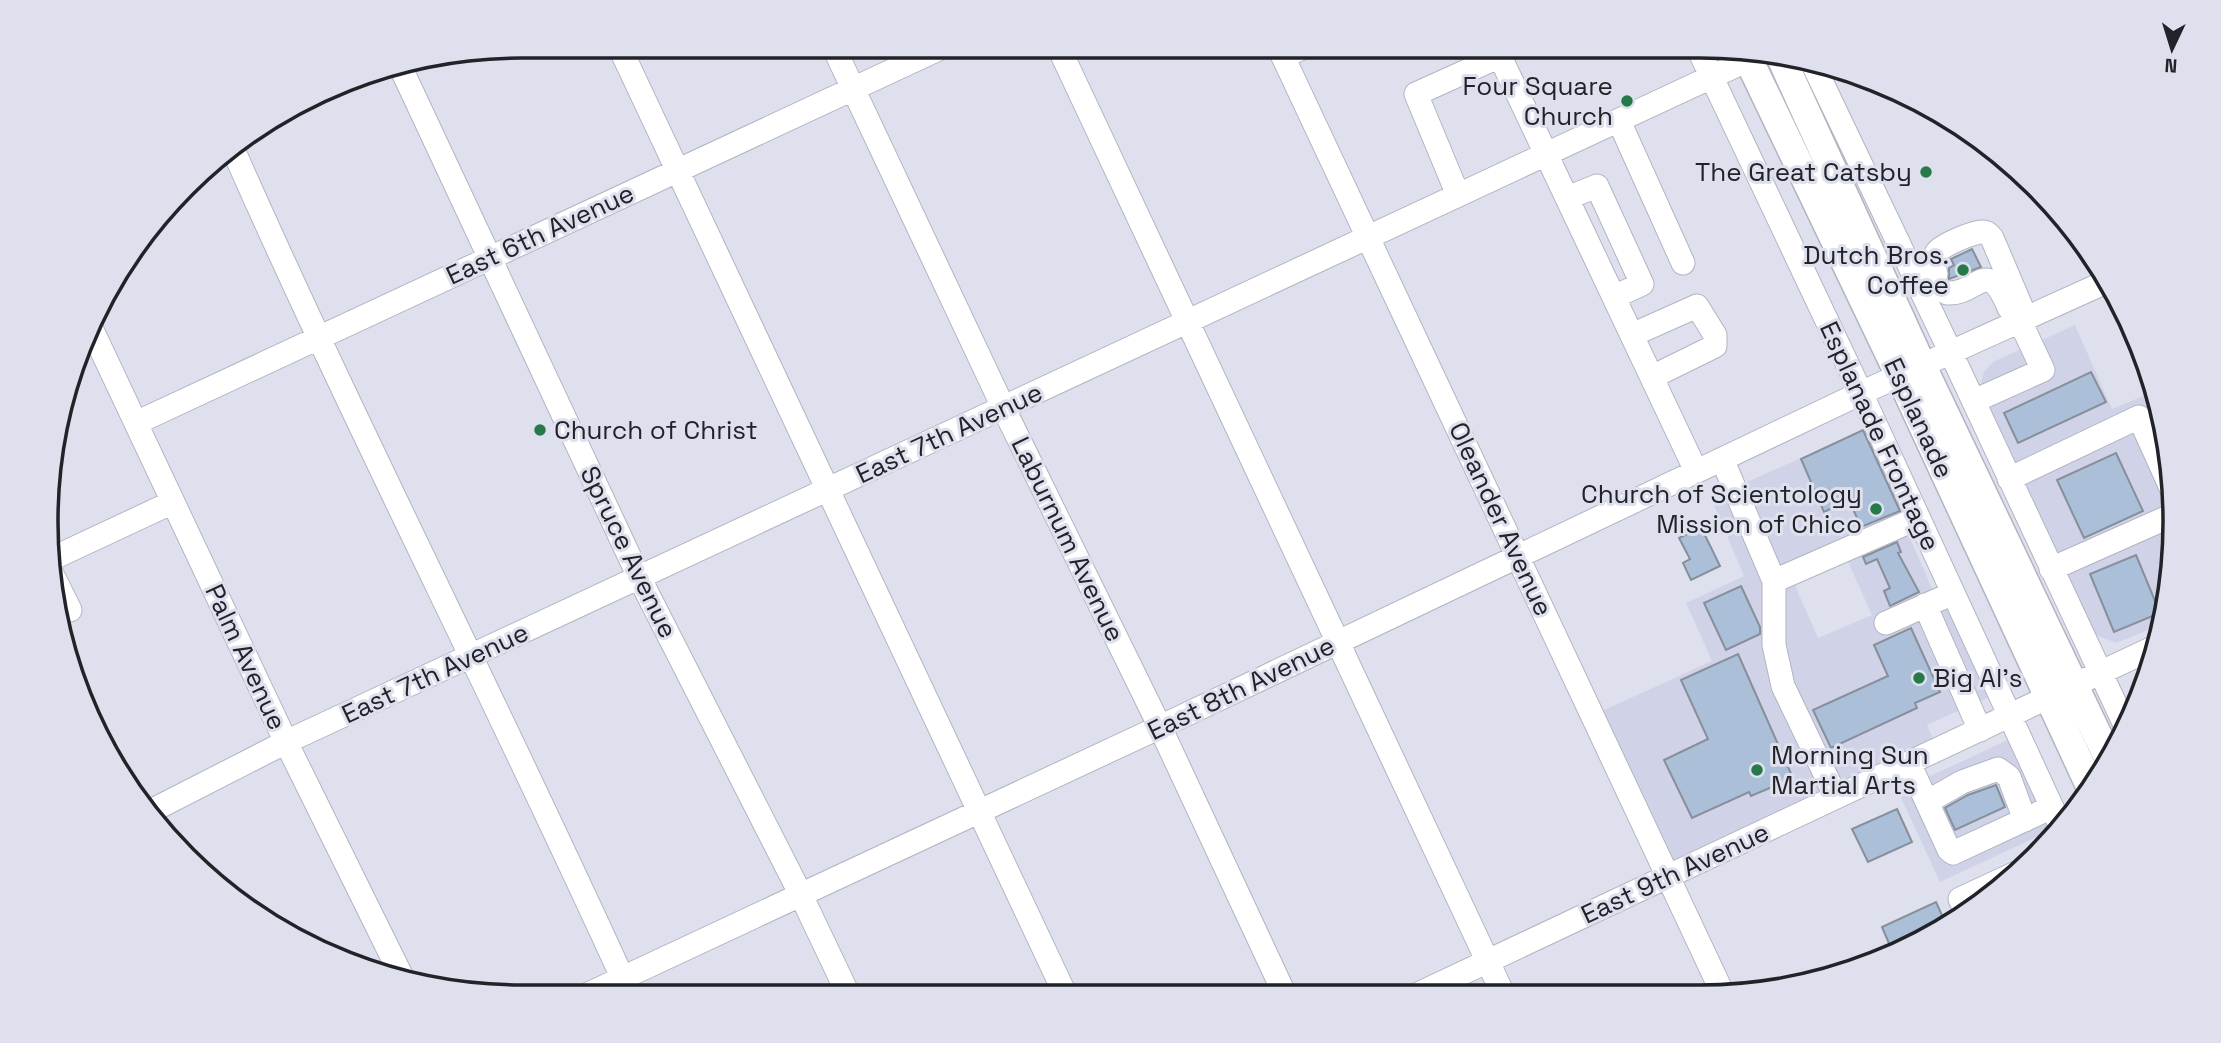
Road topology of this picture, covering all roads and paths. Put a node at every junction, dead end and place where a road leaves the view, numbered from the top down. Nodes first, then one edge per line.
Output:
1 (624, 58) edge
2 (839, 58) edge
3 (919, 58) edge
4 (1064, 58) edge
5 (1284, 58) edge
6 (1482, 58) edge
7 (1501, 58) edge
8 (1702, 58) edge
9 (1742, 60) edge
10 (1757, 62) edge
11 (1784, 66) edge
12 (403, 73) edge
13 (1817, 73) edge
14 (1712, 78) junction
15 (853, 88) junction
16 (1619, 121) junction
17 (1547, 155) junction
18 (237, 156) edge
19 (678, 169) junction
20 (1458, 195) junction
21 (1567, 198) junction
22 (1368, 237) junction
23 (489, 258) junction
24 (1683, 263) dead end
25 (2098, 285) edge
26 (1614, 297) junction
27 (2021, 321) junction
28 (1186, 322) junction
29 (1632, 335) junction
30 (319, 337) junction
31 (96, 338) edge
32 (1951, 353) junction
33 (1911, 371) junction
34 (1652, 377) junction
35 (1861, 393) junction
36 (1974, 401) junction
37 (1003, 407) junction
38 (135, 423) junction
39 (1721, 459) junction
40 (2159, 461) edge
41 (1696, 471) junction
42 (2009, 479) junction
43 (829, 489) junction
44 (173, 502) junction
45 (1918, 518) junction
46 (2163, 519) edge
47 (59, 555) edge
48 (1518, 556) junction
49 (2051, 569) junction
50 (639, 578) junction
51 (1774, 581) junction
52 (1952, 593) junction
53 (65, 600) edge
54 (1925, 605) junction
55 (70, 610) dead end
56 (1886, 623) dead end
57 (1337, 642) junction
58 (2144, 652) edge
59 (472, 656) junction
60 (2101, 673) junction
61 (2074, 686) junction
62 (2049, 698) junction
63 (2121, 715) edge
64 (2008, 716) junction
65 (1160, 727) junction
66 (1980, 730) junction
67 (286, 742) junction
68 (2104, 748) edge
69 (1909, 763) junction
70 (2086, 777) edge
71 (1836, 797) junction
72 (1927, 802) junction
73 (157, 808) edge
74 (977, 812) junction
75 (2056, 817) edge
76 (2025, 820) junction
77 (1667, 877) junction
78 (1983, 889) edge
79 (801, 895) junction
80 (1962, 903) edge
81 (1487, 961) junction
82 (398, 968) edge
83 (1719, 984) edge
84 (626, 985) edge
85 (633, 985) edge
86 (844, 985) edge
87 (1061, 985) edge
88 (1280, 985) edge
89 (1437, 985) edge
90 (1499, 985) edge

1 - 19 street
2 - 15 street, Laburnum Avenue
3 - 15 street, East 6th Avenue
4 - 28 street
5 - 22 street, Oleander Avenue
6 - 20 street
7 - 17 street
8 - 14 street, Esplanade Frontage
9 - 14 street, East 7th Avenue
10 - 33 main road, Esplanade
11 - 33 main road, Esplanade
12 - 23 street, Spruce Avenue
13 - 32 street
14 - 16 street, East 7th Avenue
14 - 35 street, Esplanade Frontage
15 - 19 street, East 6th Avenue
15 - 37 street, Laburnum Avenue
16 - 17 street, East 7th Avenue
16 - 24 street
17 - 20 street, East 7th Avenue
17 - 21 street
18 - 30 street
19 - 23 street, East 6th Avenue
19 - 43 street
20 - 22 street, East 7th Avenue
21 - 26 street
21 - 26 street
22 - 28 street, East 7th Avenue
22 - 48 street, Oleander Avenue
23 - 30 street, East 6th Avenue
23 - 50 street, Spruce Avenue
25 - 27 street, East 8th Avenue
26 - 29 street
27 - 27 street
27 - 32 street, East 8th Avenue
27 - 36 street
28 - 37 street, East 7th Avenue
28 - 57 street
29 - 34 street
29 - 34 street
30 - 38 street, East 6th Avenue
30 - 59 street
31 - 38 street, Palm Avenue
32 - 33 street, East 8th Avenue
32 - 36 street
33 - 35 street, East 8th Avenue
33 - 61 main road, Esplanade
33 - 62 main road, Esplanade
34 - 41 street
35 - 39 street, East 8th Avenue
35 - 45 street, Esplanade Frontage
36 - 42 street
37 - 43 street, East 7th Avenue
37 - 65 street, Laburnum Avenue
38 - 44 street, Palm Avenue
39 - 41 street, East 8th Avenue
39 - 51 street
40 - 42 street
41 - 48 street, East 8th Avenue
42 - 49 street
43 - 50 street, East 7th Avenue
43 - 74 street
44 - 47 street
44 - 67 street, Palm Avenue
45 - 51 street
45 - 52 street, Esplanade Frontage
46 - 49 street
48 - 57 street, East 8th Avenue
48 - 77 street, Oleander Avenue
49 - 60 street
50 - 59 street, East 7th Avenue
50 - 79 street, Spruce Avenue
51 - 71 street
52 - 54 street
52 - 64 street, Esplanade Frontage
53 - 55 street
54 - 56 street
54 - 66 street
57 - 65 street, East 8th Avenue
57 - 81 street
58 - 60 street, East 9th Avenue
59 - 67 street, East 7th Avenue
59 - 84 street
60 - 61 street, East 9th Avenue
60 - 63 street
61 - 62 street, East 9th Avenue
61 - 68 main road, Esplanade
62 - 64 street, East 9th Avenue
62 - 70 main road, Esplanade
64 - 66 street, East 9th Avenue
64 - 75 street, Esplanade Frontage
65 - 74 street, East 8th Avenue
65 - 88 street, Laburnum Avenue
66 - 69 street, East 9th Avenue
67 - 73 street, East 7th Avenue
67 - 82 street, Palm Avenue
69 - 71 street, East 9th Avenue
69 - 72 street
71 - 77 street, East 9th Avenue
72 - 76 street
72 - 76 street
74 - 79 street, East 8th Avenue
74 - 87 street
75 - 76 street
77 - 81 street, East 9th Avenue
77 - 83 street, Oleander Avenue
78 - 80 street
79 - 85 street, East 8th Avenue
79 - 86 street, Spruce Avenue
81 - 89 street, East 9th Avenue
81 - 90 street

